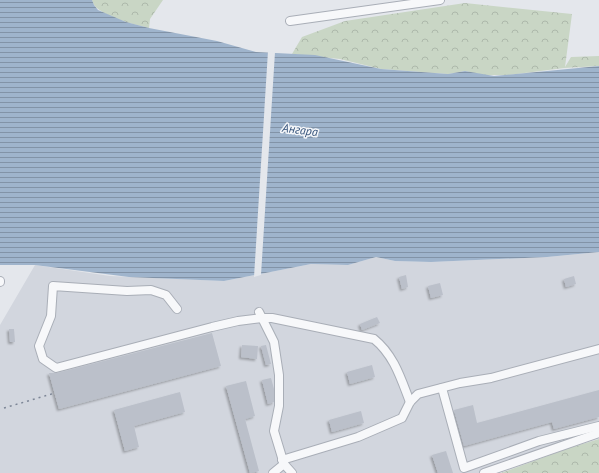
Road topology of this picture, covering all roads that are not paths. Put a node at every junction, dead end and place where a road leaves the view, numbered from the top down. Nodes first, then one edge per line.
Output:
1 (440, 0) edge
2 (290, 21) dead end
3 (177, 309) dead end
4 (261, 315) junction
5 (599, 349) edge
6 (442, 388) junction
7 (410, 402) junction
8 (599, 426) edge
9 (599, 433) edge
10 (283, 462) junction
11 (273, 473) edge
12 (292, 473) edge
13 (484, 473) edge

1 - 2 street
3 - 4 street
4 - 7 street
4 - 10 street
5 - 6 street
6 - 7 street
6 - 8 street
7 - 10 street
9 - 13 street
10 - 11 street
10 - 12 street

